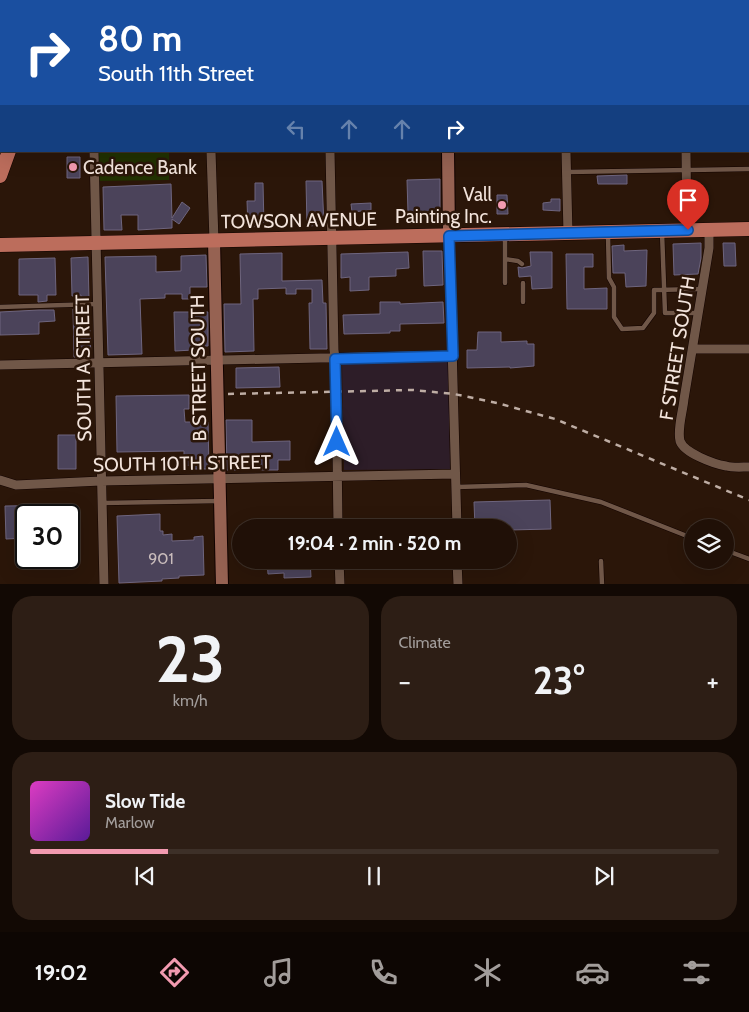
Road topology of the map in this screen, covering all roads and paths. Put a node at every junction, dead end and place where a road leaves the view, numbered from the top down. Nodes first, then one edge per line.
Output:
1 (8, 152) edge
2 (94, 152) edge
3 (211, 152) edge
4 (330, 152) edge
5 (448, 152) edge
6 (566, 152) edge
7 (686, 152) edge
8 (749, 169) edge
9 (686, 170) junction
10 (567, 172) junction
11 (0, 176) edge
12 (749, 229) edge
13 (662, 230) junction
14 (688, 230) junction
15 (709, 230) junction
16 (608, 232) junction
17 (568, 234) junction
18 (505, 235) junction
19 (449, 236) junction
20 (332, 238) junction
21 (214, 241) junction
22 (96, 243) junction
23 (2, 247) edge
24 (505, 259) junction
25 (522, 264) dead end
26 (505, 283) dead end
27 (523, 283) dead end
28 (702, 289) junction
29 (664, 290) junction
30 (523, 302) dead end
31 (97, 304) junction
32 (0, 307) edge
33 (698, 313) junction
34 (749, 349) edge
35 (692, 350) junction
36 (453, 356) junction
37 (335, 359) junction
38 (217, 360) junction
39 (99, 363) junction
40 (0, 365) edge
41 (749, 467) edge
42 (456, 474) junction
43 (337, 476) junction
44 (219, 479) junction
45 (0, 480) edge
46 (101, 481) junction
47 (456, 487) junction
48 (220, 501) junction
49 (102, 504) junction
50 (338, 519) edge
51 (457, 519) edge
52 (684, 535) edge
53 (734, 553) edge
54 (749, 559) edge
55 (601, 561) dead end
56 (339, 569) edge
57 (457, 569) edge
58 (104, 584) edge
59 (222, 584) edge
60 (340, 584) edge
61 (458, 584) edge
62 (602, 584) edge

1 - 11 main road
2 - 22 street, SOUTH A STREET
3 - 21 street, B STREET SOUTH
4 - 20 street
5 - 19 street
6 - 10 street
7 - 9 street
8 - 9 lane
9 - 10 lane
9 - 14 street
10 - 17 street
12 - 15 main road, TOWSON AVENUE
13 - 14 main road, TOWSON AVENUE
13 - 16 main road, TOWSON AVENUE
13 - 29 lane
14 - 15 main road, TOWSON AVENUE
15 - 28 street, F STREET SOUTH
16 - 17 main road, TOWSON AVENUE
16 - 29 lane
17 - 18 main road, TOWSON AVENUE
18 - 19 main road, TOWSON AVENUE
18 - 24 lane
19 - 20 main road, TOWSON AVENUE
19 - 36 street
20 - 21 main road, TOWSON AVENUE
20 - 37 street
21 - 22 main road, TOWSON AVENUE
21 - 38 street, B STREET SOUTH
22 - 23 main road, TOWSON AVENUE
22 - 31 street, SOUTH A STREET
24 - 25 lane
24 - 26 lane
27 - 30 lane
28 - 29 lane
28 - 33 street, F STREET SOUTH
29 - 33 lane
31 - 32 lane
31 - 39 street, SOUTH A STREET
33 - 35 street, F STREET SOUTH
34 - 35 street
35 - 41 street, F STREET SOUTH
36 - 37 street
36 - 42 street
37 - 38 street
37 - 43 street
38 - 39 street
38 - 44 street, B STREET SOUTH
39 - 40 street
39 - 46 street, SOUTH A STREET
42 - 43 street, SOUTH 10TH STREET
42 - 47 street
43 - 44 street, SOUTH 10TH STREET
43 - 50 street
44 - 46 street, SOUTH 10TH STREET
44 - 48 street, B STREET SOUTH
45 - 46 street, SOUTH 10TH STREET
46 - 49 street, SOUTH A STREET
47 - 51 street
47 - 52 lane
48 - 49 lane
48 - 59 street, B STREET SOUTH
49 - 58 street, SOUTH A STREET
53 - 54 lane
55 - 62 lane
56 - 60 street
57 - 61 street

